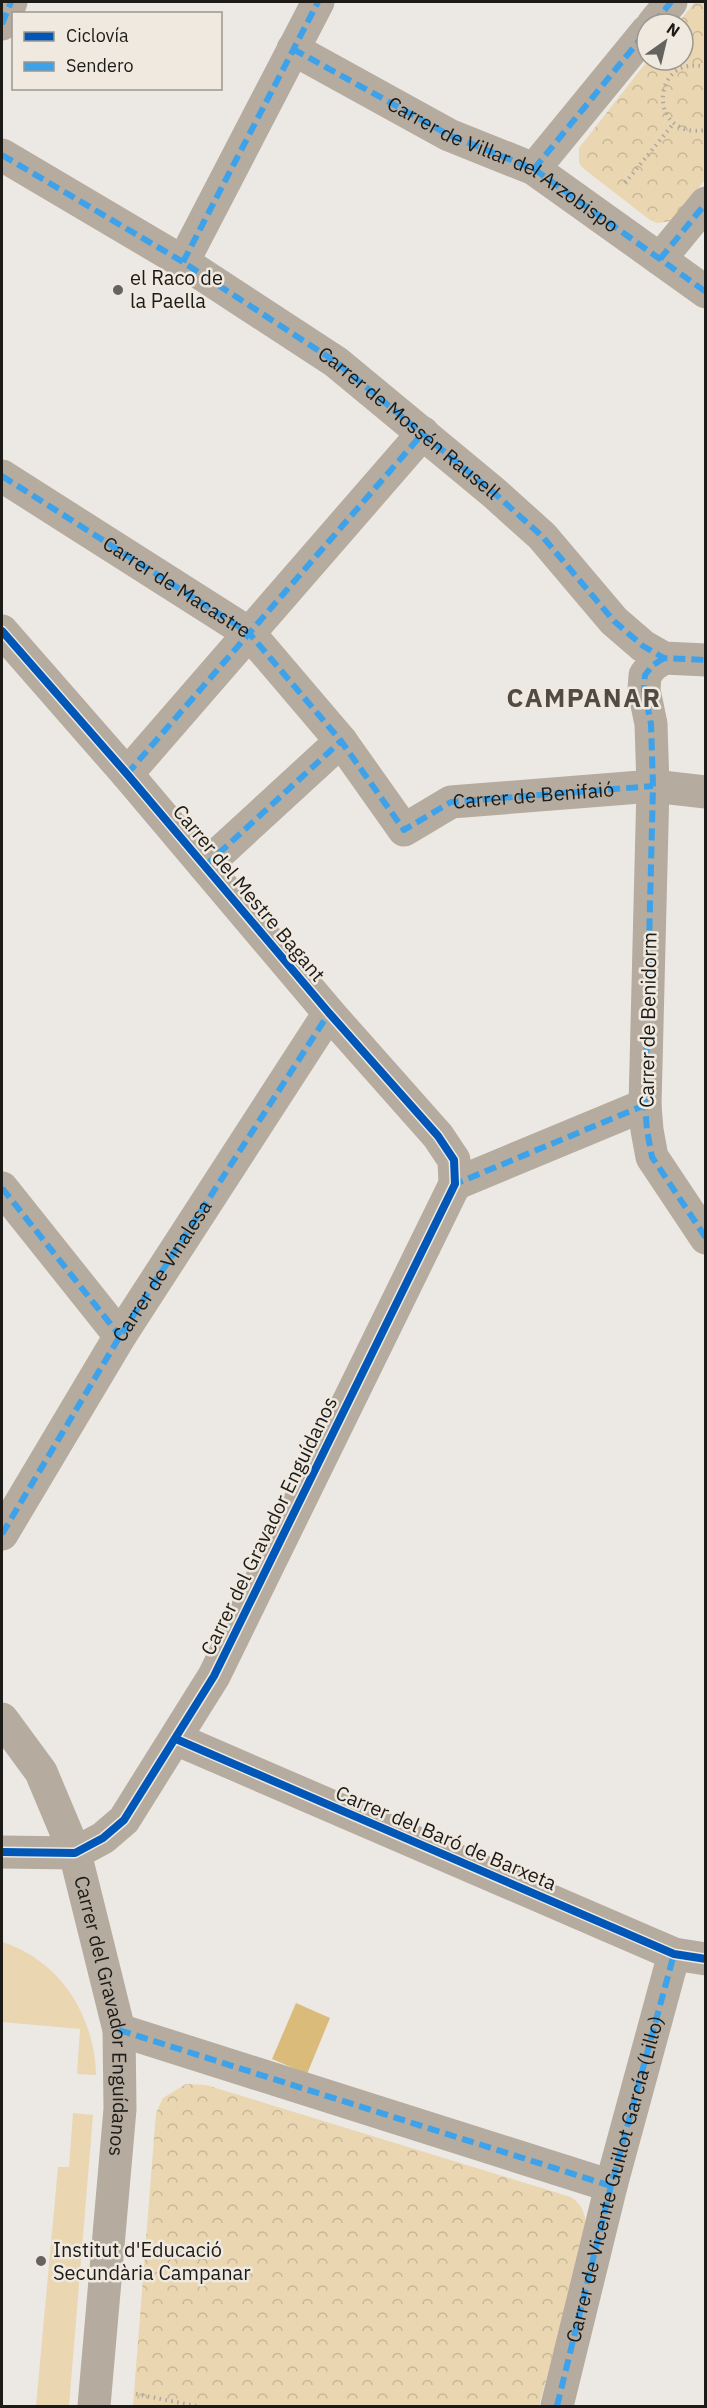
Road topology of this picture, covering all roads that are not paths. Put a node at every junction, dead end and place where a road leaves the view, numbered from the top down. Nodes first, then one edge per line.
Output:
1 (11, 2) edge
2 (318, 2) edge
3 (2, 24) edge
4 (635, 46) edge
5 (293, 49) junction
6 (2, 155) edge
7 (534, 169) junction
8 (705, 204) edge
9 (660, 259) junction
10 (183, 262) junction
11 (705, 292) edge
12 (423, 433) junction
13 (2, 476) edge
14 (2, 631) edge
15 (249, 633) junction
16 (664, 658) junction
17 (705, 660) edge
18 (341, 741) junction
19 (127, 774) junction
20 (653, 786) junction
21 (705, 792) edge
22 (205, 866) junction
23 (329, 1013) junction
24 (645, 1105) junction
25 (455, 1184) junction
26 (2, 1188) edge
27 (705, 1238) edge
28 (120, 1336) junction
29 (2, 1534) edge
30 (2, 1719) edge
31 (176, 1739) junction
32 (2, 1852) edge
33 (75, 1854) junction
34 (690, 1956) edge
35 (119, 2030) junction
36 (611, 2186) junction
37 (94, 2406) edge
38 (557, 2406) edge

1 - 3 street
2 - 5 street
4 - 7 street
5 - 7 street, Carrer de Villar del Arzobispo
5 - 10 street
6 - 10 street, Carrer de Mossén Rausell
7 - 9 street, Carrer de Villar del Arzobispo
8 - 9 street
9 - 11 street, Carrer de Villar del Arzobispo
10 - 12 street, Carrer de Mossén Rausell
12 - 15 street, Carrer de Macastre
12 - 16 street, Carrer de Mossén Rausell
13 - 15 street, Carrer de Macastre
14 - 19 street, Carrer del Mestre Bagant
15 - 18 street, Carrer de Benifaió
15 - 19 street
16 - 17 street
16 - 20 street
18 - 20 street, Carrer de Benifaió
18 - 22 street
19 - 22 street, Carrer del Mestre Bagant
20 - 21 street, Carrer de Benifaió
20 - 24 street, Carrer de Benidorm
22 - 23 street, Carrer del Mestre Bagant
23 - 25 street, Carrer del Mestre Bagant
23 - 28 street, Carrer de Vinalesa
24 - 25 street
24 - 27 street, Carrer de Benidorm
25 - 31 street, Carrer del Gravador Enguídanos
26 - 28 street
28 - 29 street, Carrer de Vinalesa
30 - 33 street
31 - 33 street, Carrer del Gravador Enguídanos
31 - 34 street, Carrer del Baró de Barxeta
32 - 33 street
33 - 35 street, Carrer del Gravador Enguídanos
34 - 36 street, Carrer de Vicente Guillot García (Lillo)
35 - 36 street
35 - 37 street, Carrer del Gravador Enguídanos
36 - 38 street, Carrer de Vicente Guillot García (Lillo)

